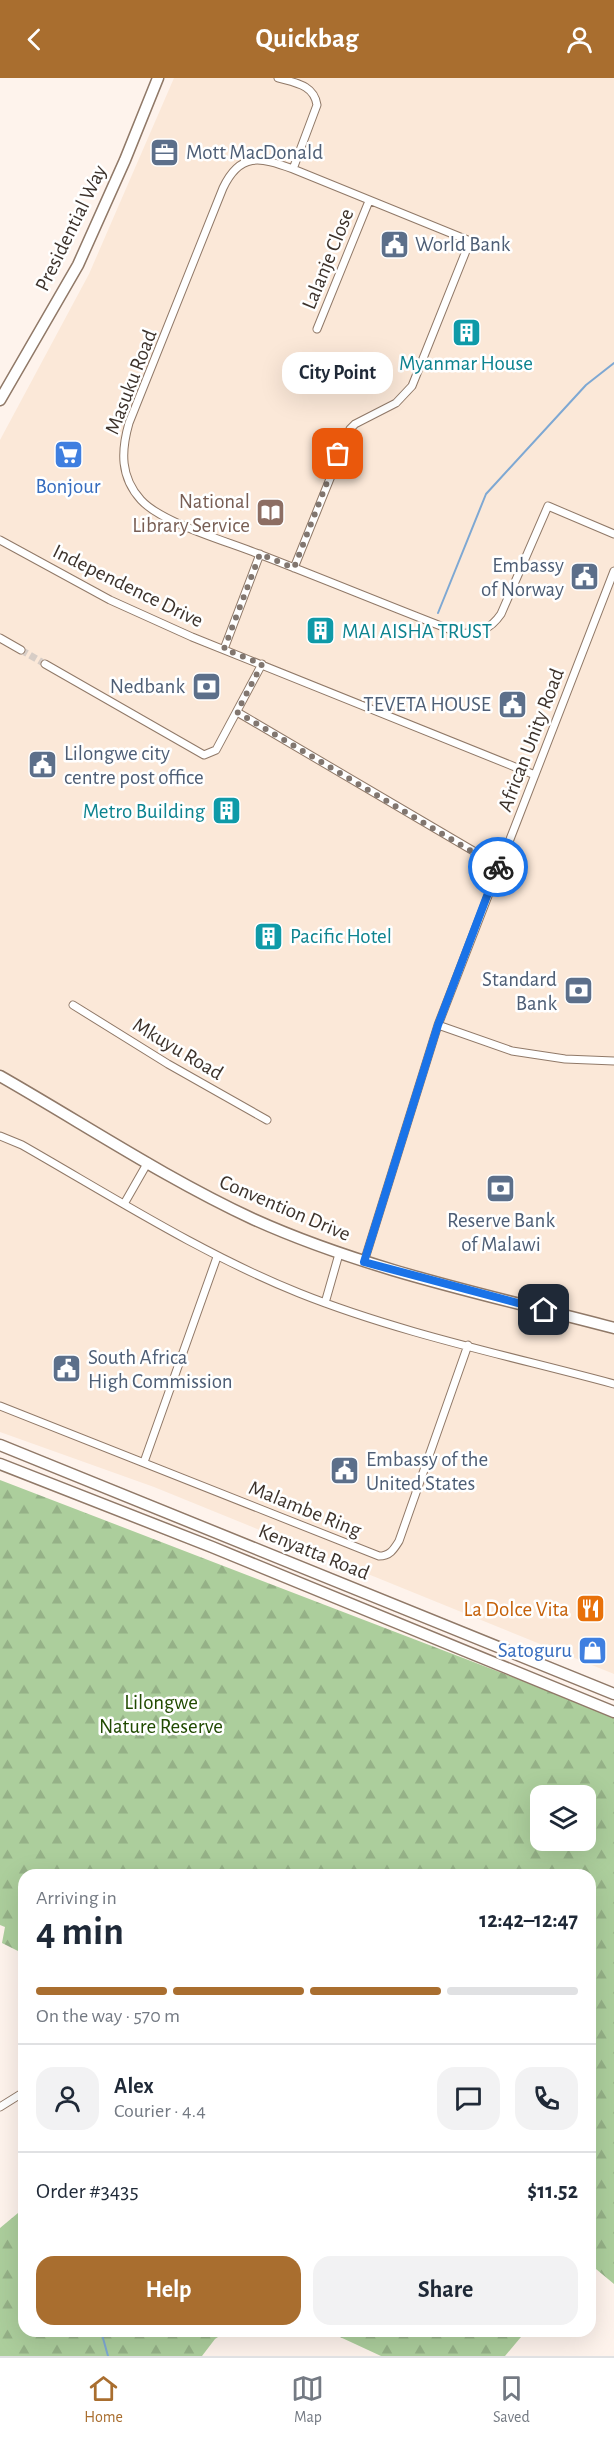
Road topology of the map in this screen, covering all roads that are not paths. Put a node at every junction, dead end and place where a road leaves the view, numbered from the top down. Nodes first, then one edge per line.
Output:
1 (158, 78) edge
2 (278, 78) edge
3 (293, 169) junction
4 (369, 201) junction
5 (317, 329) dead end
6 (8, 389) junction
7 (0, 400) edge
8 (0, 407) edge
9 (614, 534) edge
10 (0, 538) edge
11 (260, 554) junction
12 (294, 568) junction
13 (614, 571) edge
14 (0, 638) edge
15 (224, 649) junction
16 (21, 650) tunnel mouth
17 (45, 664) tunnel mouth
18 (262, 664) junction
19 (237, 712) junction
20 (536, 774) junction
21 (499, 866) junction
22 (73, 1005) dead end
23 (438, 1025) junction
24 (614, 1060) edge
25 (0, 1076) edge
26 (267, 1120) dead end
27 (0, 1136) edge
28 (148, 1162) junction
29 (124, 1204) junction
30 (339, 1254) junction
31 (217, 1257) junction
32 (364, 1262) junction
33 (325, 1303) junction
34 (614, 1328) edge
35 (468, 1345) junction
36 (614, 1384) edge
37 (0, 1406) edge
38 (0, 1445) edge
39 (144, 1462) junction
40 (0, 1464) edge
41 (614, 1694) edge
42 (614, 1712) edge
43 (18, 2096) edge
44 (0, 2107) edge

1 - 6 main road, Presidential Way
2 - 3 street
3 - 4 street, Masuku Road
3 - 11 street, Masuku Road
4 - 5 street, Lalanje Close
4 - 12 street, Masuku Road
6 - 7 main road, Presidential Way
6 - 8 main road, Presidential Way
9 - 12 street, Masuku Road
10 - 15 street, Independence Drive
11 - 12 street, Masuku Road
11 - 15 street
13 - 20 street, African Unity Road
14 - 16 street
15 - 18 street, Independence Drive
17 - 19 street
18 - 19 street
18 - 20 street, Independence Drive
19 - 21 street
20 - 21 street, African Unity Road
21 - 23 street, African Unity Road
22 - 26 street, Mkuyu Road
23 - 24 street
23 - 32 street, African Unity Road
25 - 28 main road, Convention Drive
27 - 29 street
28 - 29 street
28 - 30 main road, Convention Drive
29 - 31 street
30 - 32 main road, Convention Drive
30 - 33 street
31 - 33 street
31 - 39 street
32 - 34 main road, Convention Drive
33 - 35 street
35 - 36 street
35 - 39 street, Malambe Ring
37 - 39 street, Malambe Ring
38 - 41 main road, Kenyatta Road
40 - 42 main road, Kenyatta Road
43 - 44 street

